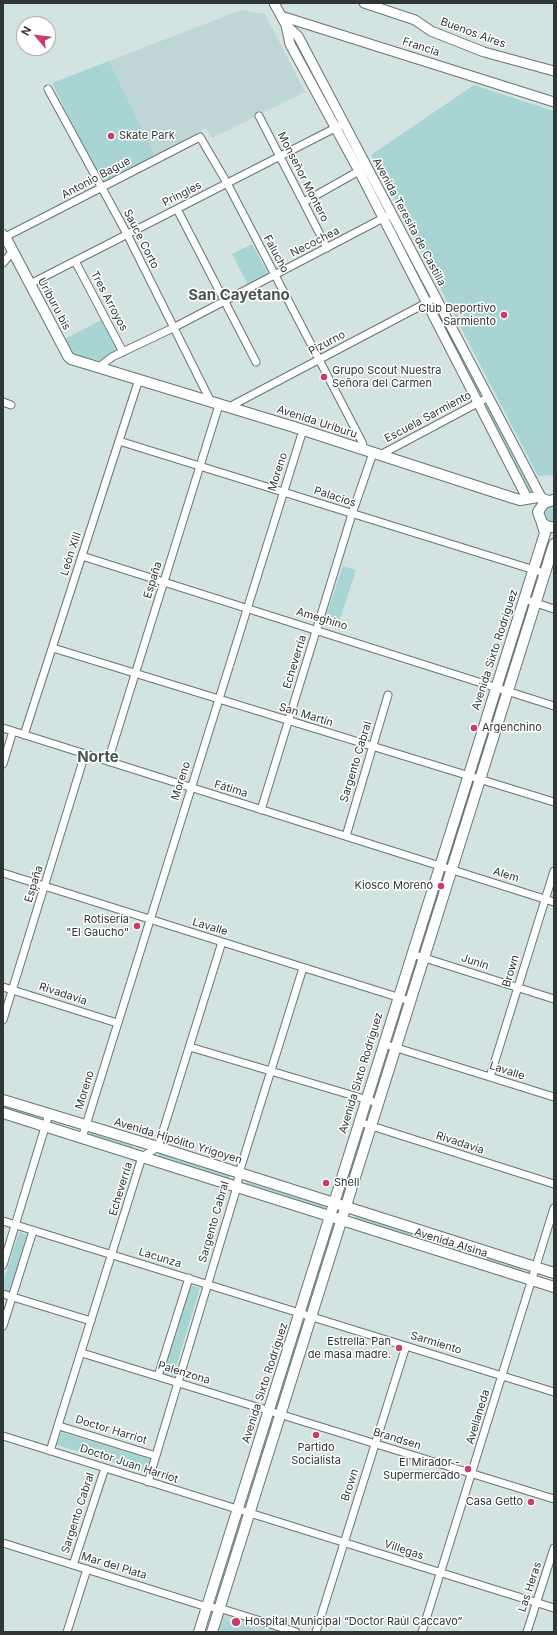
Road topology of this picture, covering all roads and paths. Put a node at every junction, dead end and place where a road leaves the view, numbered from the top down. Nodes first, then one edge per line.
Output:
1 (274, 3) edge
2 (364, 3) edge
3 (281, 16) junction
4 (554, 71) edge
5 (48, 89) dead end
6 (554, 102) edge
7 (259, 116) dead end
8 (339, 126) junction
9 (197, 137) joint
10 (280, 156) junction
11 (359, 171) junction
12 (227, 184) junction
13 (101, 188) junction
14 (304, 202) junction
15 (177, 209) junction
16 (391, 214) junction
17 (383, 220) junction
18 (127, 234) junction
19 (4, 236) edge
20 (327, 248) junction
21 (13, 251) junction
22 (75, 261) junction
23 (3, 263) edge
24 (275, 275) junction
25 (30, 284) junction
26 (224, 300) junction
27 (431, 300) junction
28 (173, 328) junction
29 (123, 352) junction
30 (318, 360) junction
31 (256, 362) dead end
32 (99, 367) junction
33 (139, 379) junction
34 (487, 398) junction
35 (3, 402) edge
36 (478, 402) junction
37 (215, 403) junction
38 (11, 405) dead end
39 (229, 407) junction
40 (303, 430) junction
41 (119, 441) junction
42 (372, 453) junction
43 (200, 466) junction
44 (284, 492) junction
45 (527, 498) junction
46 (547, 499) edge
47 (352, 514) junction
48 (541, 521) junction
49 (554, 527) edge
50 (554, 544) edge
51 (82, 556) junction
52 (533, 570) junction
53 (544, 574) junction
54 (164, 582) junction
55 (524, 599) junction
56 (536, 604) junction
57 (247, 608) junction
58 (554, 609) edge
59 (317, 629) junction
60 (53, 648) junction
61 (135, 673) junction
62 (496, 687) junction
63 (508, 691) junction
64 (388, 695) dead end
65 (219, 699) junction
66 (554, 706) edge
67 (289, 721) junction
68 (3, 728) edge
69 (13, 731) junction
70 (24, 735) junction
71 (373, 747) junction
72 (85, 754) junction
73 (108, 761) junction
74 (3, 764) edge
75 (467, 775) junction
76 (480, 778) junction
77 (190, 788) junction
78 (554, 802) edge
79 (261, 810) junction
80 (346, 836) junction
81 (439, 866) junction
82 (452, 869) junction
83 (554, 871) edge
84 (3, 873) edge
85 (45, 886) junction
86 (545, 899) junction
87 (554, 902) edge
88 (149, 919) junction
89 (222, 942) junction
90 (412, 954) junction
91 (424, 957) junction
92 (302, 968) junction
93 (3, 986) edge
94 (517, 987) junction
95 (13, 989) junction
96 (398, 998) junction
97 (554, 999) edge
98 (410, 1000) junction
99 (3, 1020) edge
100 (117, 1023) junction
101 (384, 1044) junction
102 (190, 1047) junction
103 (395, 1048) junction
104 (272, 1071) junction
105 (490, 1077) junction
106 (554, 1097) edge
107 (3, 1100) edge
108 (366, 1100) junction
109 (378, 1103) junction
110 (3, 1113) edge
111 (49, 1114) junction
112 (359, 1122) junction
113 (85, 1125) junction
114 (371, 1126) junction
115 (46, 1127) junction
116 (82, 1138) junction
117 (158, 1147) junction
118 (142, 1157) junction
119 (239, 1173) junction
120 (554, 1184) edge
121 (237, 1187) junction
122 (333, 1204) junction
123 (345, 1208) junction
124 (554, 1208) edge
125 (329, 1217) junction
126 (3, 1221) edge
127 (341, 1221) junction
128 (16, 1225) junction
129 (33, 1231) junction
130 (444, 1239) junction
131 (440, 1252) junction
132 (112, 1254) junction
133 (3, 1265) edge
134 (535, 1268) junction
135 (554, 1273) edge
136 (188, 1278) junction
137 (532, 1280) junction
138 (208, 1284) junction
139 (554, 1287) edge
140 (3, 1294) edge
141 (12, 1297) junction
142 (299, 1313) junction
143 (311, 1316) junction
144 (91, 1321) junction
145 (3, 1326) edge
146 (406, 1346) junction
147 (82, 1352) junction
148 (158, 1376) junction
149 (502, 1376) junction
150 (179, 1382) junction
151 (554, 1392) edge
152 (268, 1410) junction
153 (280, 1414) junction
154 (59, 1426) junction
155 (3, 1436) edge
156 (375, 1444) junction
157 (50, 1450) junction
158 (156, 1456) junction
159 (105, 1468) junction
160 (472, 1474) junction
161 (148, 1482) junction
162 (554, 1500) edge
163 (237, 1510) junction
164 (248, 1512) junction
165 (343, 1542) junction
166 (3, 1543) edge
167 (554, 1548) edge
168 (73, 1565) junction
169 (87, 1569) junction
170 (440, 1573) junction
171 (536, 1602) junction
172 (207, 1607) junction
173 (219, 1608) junction
174 (554, 1608) edge
175 (67, 1632) edge
176 (199, 1632) edge
177 (212, 1632) edge
178 (296, 1632) edge
179 (316, 1632) edge
180 (422, 1632) edge
181 (527, 1632) edge

1 - 3 street, Avenida Teresita de Castilla
2 - 4 street, Buenos Aires
3 - 6 street, Francia
3 - 8 street, Avenida Teresita de Castilla
5 - 13 street, Sauce Corto
7 - 10 street, Monseñor Montero
8 - 10 street, Pringles
8 - 11 street, Avenida Teresita de Castilla
8 - 16 street, Avenida Teresita de Castilla
9 - 12 street, Falucho
9 - 13 street, Antonio Bague
10 - 12 street, Pringles
10 - 14 street, Monseñor Montero
11 - 14 street
11 - 17 street, Avenida Teresita de Castilla
12 - 15 street, Pringles
12 - 24 street, Falucho
13 - 18 street, Sauce Corto
13 - 19 street, Antonio Bague
14 - 20 street, Monseñor Montero
15 - 18 street, Pringles
15 - 26 street
16 - 17 street, Necochea
16 - 27 street, Avenida Teresita de Castilla
17 - 20 street, Necochea
17 - 27 street, Avenida Teresita de Castilla
18 - 22 street, Pringles
18 - 28 street, Sauce Corto
19 - 21 main road, Uriburu bis
20 - 24 street, Necochea
21 - 23 street
21 - 25 main road, Uriburu bis
22 - 25 street, Pringles
22 - 29 street, Tres Arroyos
24 - 26 street, Necochea
24 - 30 street, Falucho
25 - 32 main road, Uriburu bis
26 - 28 street, Necochea
26 - 31 street
27 - 30 street, Pizurno
27 - 34 street, Avenida Teresita de Castilla
27 - 36 street, Avenida Teresita de Castilla
28 - 29 street, Necochea
28 - 37 street, Sauce Corto
29 - 32 street, Necochea
30 - 39 street, Pizurno
30 - 42 street, Falucho
32 - 33 main road, Avenida Uriburu
33 - 37 main road, Avenida Uriburu
33 - 41 street, León XIII
34 - 36 street, Escuela Sarmiento
34 - 46 street, Avenida Teresita de Castilla
35 - 38 street
36 - 42 street, Escuela Sarmiento
36 - 45 street, Avenida Teresita de Castilla
37 - 39 main road, Avenida Uriburu
37 - 43 street, España
39 - 40 main road, Avenida Uriburu
40 - 42 main road, Avenida Uriburu
40 - 44 street, Moreno
41 - 43 street, Palacios
41 - 51 street, León XIII
42 - 45 main road, Avenida Uriburu
42 - 47 street, Echeverría
43 - 44 street, Palacios
43 - 54 street, España
44 - 47 street, Palacios
44 - 57 street, Moreno
45 - 46 main road
45 - 48 main road, Avenida Teresita de Castilla
46 - 48 main road
47 - 52 street, Palacios
47 - 59 street, Echeverría
48 - 49 main road
48 - 52 main road, Avenida Sixto Rodríguez
50 - 53 main road
51 - 54 street, Ameghino
51 - 60 street, León XIII
52 - 53 street, Palacios
52 - 55 main road, Avenida Sixto Rodríguez
53 - 56 main road
54 - 57 street, Ameghino
54 - 61 street, España
55 - 56 street
55 - 62 main road, Avenida Sixto Rodríguez
56 - 58 street
56 - 63 main road
57 - 59 street, Ameghino
57 - 65 street, Moreno
59 - 62 street, Ameghino
59 - 67 street, Echeverría
60 - 61 street, San Martín
60 - 70 street, León XIII
61 - 65 street, San Martín
61 - 73 street, España
62 - 63 street, Ameghino
62 - 75 main road, Avenida Sixto Rodríguez
63 - 66 street, Ameghino
63 - 76 main road
64 - 71 street, Sargento Cabral
65 - 67 street, San Martín
65 - 77 street, Moreno
67 - 71 street, San Martín
67 - 79 street, Echeverría
68 - 69 street, Fátima
69 - 70 street, Fátima
69 - 74 street
70 - 72 street, Fátima
71 - 75 street, San Martín
71 - 80 street, Sargento Cabral
72 - 73 street, Fátima
72 - 85 street, España
73 - 77 street, Fátima
75 - 76 street, San Martín
75 - 81 main road, Avenida Sixto Rodríguez
76 - 78 street, San Martín
76 - 82 main road
77 - 79 street, Fátima
77 - 88 street, Moreno
79 - 80 street, Fátima
80 - 81 street, Fátima
81 - 82 street, Fátima
81 - 90 main road, Avenida Sixto Rodríguez
82 - 86 street, Alem
82 - 91 main road
83 - 86 street, Brown
84 - 85 street, Lavalle
85 - 88 street, Lavalle
85 - 95 street, España
86 - 87 street, Alem
86 - 94 street, Brown
88 - 89 street, Lavalle
88 - 100 street, Moreno
89 - 92 street, Lavalle
89 - 102 street
90 - 91 street, Junín
90 - 96 main road, Avenida Sixto Rodríguez
91 - 94 street, Junín
91 - 98 main road
92 - 96 street, Lavalle
92 - 104 street, Sargento Cabral
93 - 95 street, Rivadavia
94 - 97 street, Junín
94 - 105 street, Brown
95 - 99 street, España
95 - 100 street, Rivadavia
96 - 98 street, Lavalle
96 - 101 main road, Avenida Sixto Rodríguez
98 - 103 main road
100 - 113 street, Moreno
101 - 103 street, Lavalle
101 - 108 main road, Avenida Sixto Rodríguez
102 - 104 street
102 - 117 street
103 - 105 street, Lavalle
103 - 109 main road
104 - 108 street
104 - 119 street, Sargento Cabral
105 - 106 street, Lavalle
107 - 111 main road, Avenida Hipólito Yrigoyen
108 - 109 street
108 - 112 main road, Avenida Sixto Rodríguez
109 - 114 main road
110 - 115 main road
111 - 113 main road, Avenida Hipólito Yrigoyen
111 - 115 street
112 - 114 street, Rivadavia
112 - 122 main road, Avenida Sixto Rodríguez
113 - 116 street, Moreno
113 - 117 main road, Avenida Hipólito Yrigoyen
114 - 120 street, Rivadavia
114 - 123 main road
115 - 116 main road
115 - 128 street
116 - 118 main road
117 - 118 street, Echeverría
117 - 119 main road, Avenida Hipólito Yrigoyen
118 - 121 main road
118 - 132 street, Echeverría
119 - 121 street, Sargento Cabral
119 - 122 main road, Avenida Hipólito Yrigoyen
121 - 125 main road
121 - 138 street, Sargento Cabral
122 - 123 main road, Avenida Hipólito Yrigoyen
122 - 125 main road, Avenida Sixto Rodríguez
123 - 127 main road
123 - 130 main road, Avenida Alsina
124 - 134 street, Avellaneda
125 - 127 main road
125 - 142 main road, Avenida Sixto Rodríguez
126 - 128 street, Lacunza
127 - 131 main road, Avenida Alsina
127 - 143 main road
128 - 129 street, Lacunza
128 - 133 street
129 - 132 street, Lacunza
129 - 141 street
130 - 131 main road
130 - 134 main road, Avenida Alsina
131 - 137 main road, Avenida Alsina
132 - 136 street, Lacunza
132 - 144 street, Echeverría
134 - 135 main road, Avenida Alsina
134 - 137 street, Avellaneda
136 - 138 street, Lacunza
136 - 148 street
137 - 139 main road, Avenida Alsina
137 - 149 street, Avellaneda
138 - 142 street, Lacunza
138 - 150 street, Sargento Cabral
140 - 141 street
141 - 144 street
141 - 145 street
142 - 143 street, Lacunza
142 - 152 main road, Avenida Sixto Rodríguez
143 - 146 street, Sarmiento
143 - 153 main road
144 - 147 street, Echeverría
146 - 149 street, Sarmiento
146 - 156 street, Brown
147 - 148 street, Palenzona
147 - 154 street, Echeverría
148 - 150 street, Palenzona
149 - 151 street, Sarmiento
149 - 160 street, Avellaneda
150 - 152 street, Palenzona
150 - 158 street, Sargento Cabral
152 - 153 street, Palenzona
152 - 163 main road, Avenida Sixto Rodríguez
153 - 156 street, Brandsen
153 - 164 main road
154 - 157 street, Echeverría
154 - 158 street, Doctor Harriot
155 - 157 street, Doctor Juan Harriot
156 - 160 street, Brandsen
156 - 165 street, Brown
157 - 159 street, Doctor Juan Harriot
158 - 161 street, Sargento Cabral
159 - 161 street, Doctor Juan Harriot
159 - 168 street, Sargento Cabral
160 - 162 street, Brandsen
160 - 170 street, Avellaneda
161 - 163 street, Doctor Juan Harriot
163 - 164 street, Doctor Juan Harriot
163 - 172 main road, Avenida Sixto Rodríguez
164 - 165 street, Villegas
164 - 173 main road
165 - 170 street, Villegas
165 - 179 street, Brown
166 - 168 street, Mar del Plata
167 - 171 street, Las Heras
168 - 169 street, Mar del Plata
169 - 172 street, Mar del Plata
169 - 175 street
170 - 171 street, Villegas
170 - 180 street, Avellaneda
171 - 174 street, Villegas
171 - 181 street, Las Heras
172 - 173 street, Mar del Plata
172 - 176 main road, Avenida Sixto Rodríguez
173 - 177 main road
173 - 178 street, Mar del Plata

